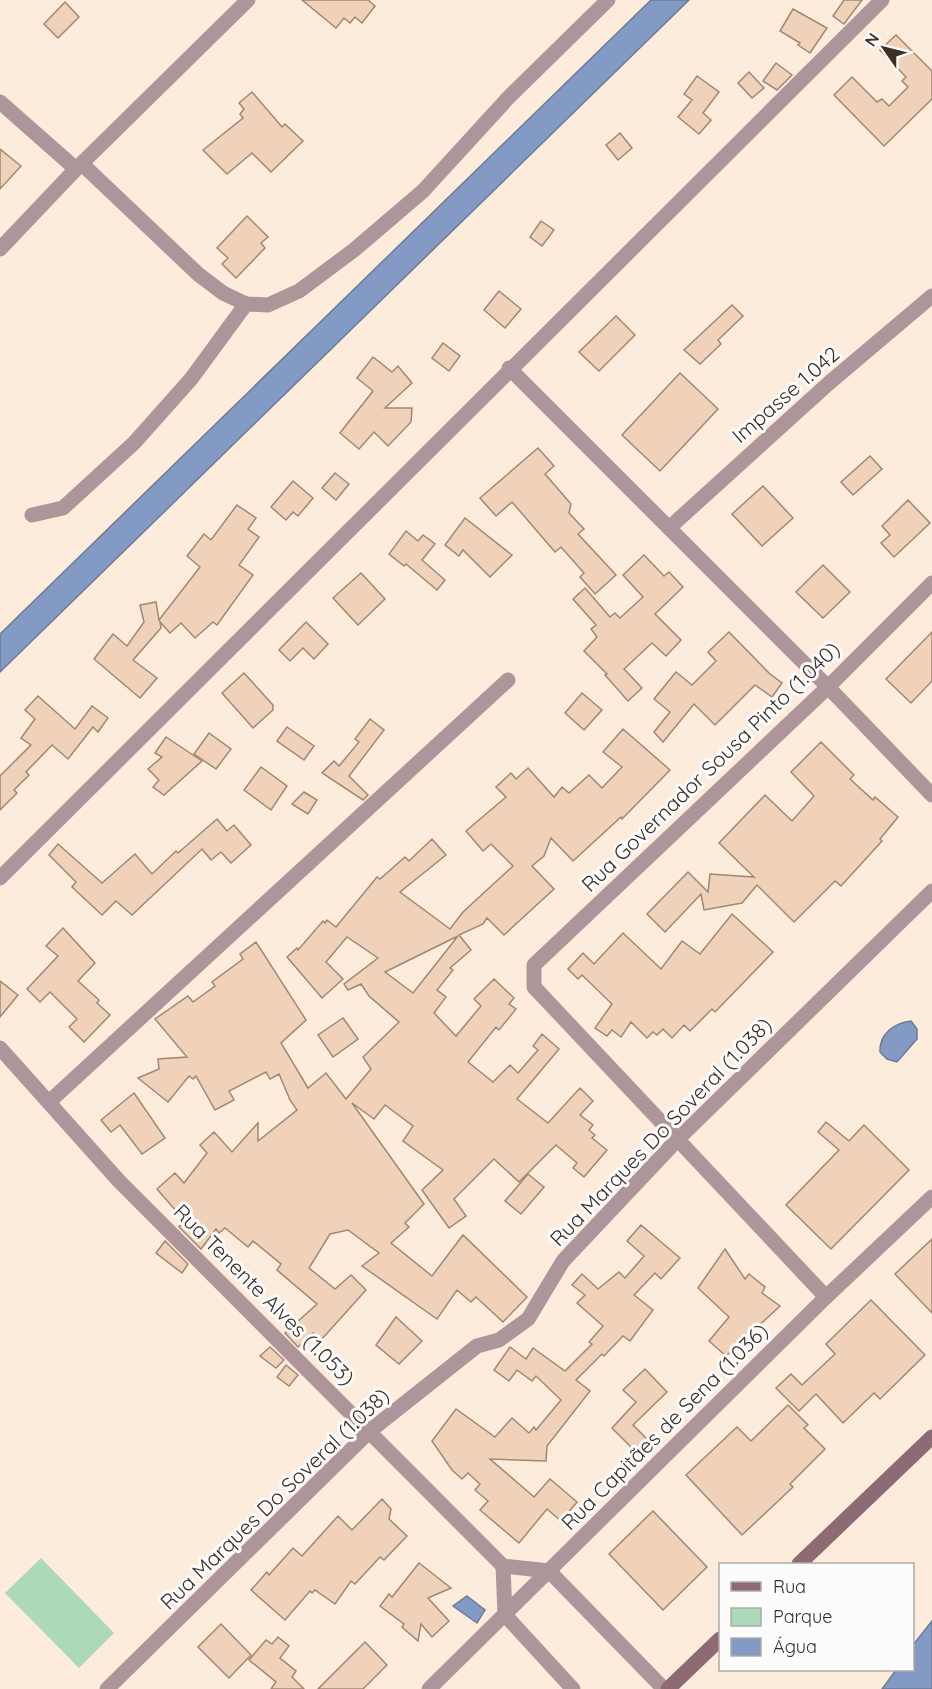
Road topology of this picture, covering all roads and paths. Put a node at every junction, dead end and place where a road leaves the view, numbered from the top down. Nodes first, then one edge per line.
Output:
1 (248, 0) edge
2 (608, 0) edge
3 (882, 0) edge
4 (0, 102) edge
5 (79, 167) junction
6 (0, 249) edge
7 (932, 296) edge
8 (246, 304) junction
9 (509, 368) junction
10 (32, 515) dead end
11 (669, 528) junction
12 (932, 583) edge
13 (508, 680) dead end
14 (828, 687) junction
15 (932, 795) edge
16 (0, 878) edge
17 (932, 891) edge
18 (0, 1048) edge
19 (50, 1102) junction
20 (678, 1138) junction
21 (932, 1197) edge
22 (826, 1297) junction
23 (371, 1431) junction
24 (932, 1437) edge
25 (800, 1563) edge
26 (503, 1566) junction
27 (549, 1570) junction
28 (505, 1615) junction
29 (719, 1640) edge
30 (107, 1689) edge
31 (429, 1689) edge
32 (573, 1689) edge
33 (666, 1689) edge

1 - 5 street
2 - 8 street
3 - 9 street
4 - 5 street
5 - 6 street
5 - 8 street
7 - 11 street, Impasse 1.042
8 - 10 street
9 - 11 street
9 - 16 street
11 - 14 street
12 - 14 street, Rua Governador Sousa Pinto (1.040)
13 - 19 street
14 - 15 street
14 - 20 street, Rua Governador Sousa Pinto (1.040)
17 - 20 street, Rua Marques Do Soveral (1.038)
18 - 19 street, Rua Tenente Alves (1.053)
19 - 23 street, Rua Tenente Alves (1.053)
20 - 22 street
20 - 23 street, Rua Marques Do Soveral (1.038)
21 - 22 street, Rua Capitães de Sena (1.036)
22 - 27 street, Rua Capitães de Sena (1.036)
23 - 26 street, Rua Tenente Alves (1.053)
23 - 30 street, Rua Marques Do Soveral (1.038)
24 - 25 street
26 - 27 street
26 - 28 street
27 - 28 street, Rua Capitães de Sena (1.036)
27 - 33 street
28 - 31 street, Rua Capitães de Sena (1.036)
28 - 32 street
29 - 33 street

